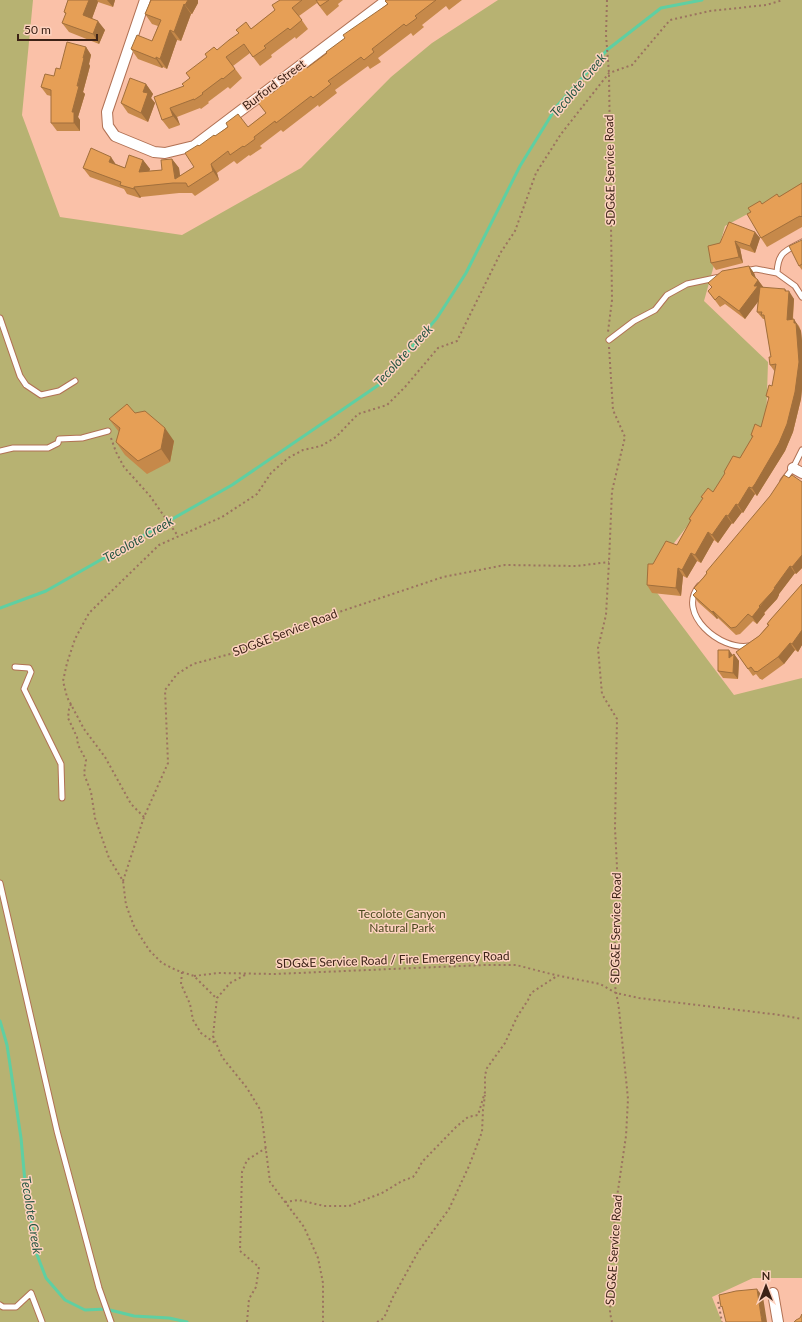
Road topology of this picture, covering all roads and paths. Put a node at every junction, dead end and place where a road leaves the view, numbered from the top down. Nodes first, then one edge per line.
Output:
1 (144, 0) edge
2 (387, 0) edge
3 (607, 0) edge
4 (782, 0) edge
5 (609, 73) junction
6 (802, 242) edge
7 (742, 272) edge
8 (776, 274) junction
9 (728, 275) edge
10 (802, 297) edge
11 (0, 318) edge
12 (609, 340) junction
13 (75, 381) dead end
14 (108, 431) joint
15 (802, 450) edge
16 (0, 451) edge
17 (793, 468) junction
18 (802, 473) edge
19 (780, 487) edge
20 (178, 536) junction
21 (609, 562) junction
22 (702, 583) edge
23 (754, 642) edge
24 (15, 667) dead end
25 (71, 704) junction
26 (62, 798) dead end
27 (144, 817) junction
28 (122, 880) junction
29 (0, 883) edge
30 (182, 972) junction
31 (246, 974) junction
32 (194, 976) junction
33 (557, 976) junction
34 (616, 993) junction
35 (217, 998) junction
36 (802, 1019) edge
37 (216, 1044) junction
38 (485, 1092) junction
39 (266, 1148) junction
40 (285, 1202) junction
41 (773, 1293) dead end
42 (725, 1300) edge
43 (0, 1305) edge
44 (42, 1322) edge
45 (110, 1322) edge
46 (247, 1322) edge
47 (323, 1322) edge
48 (377, 1322) edge
49 (612, 1322) edge
50 (722, 1322) edge
51 (778, 1322) edge

1 - 2 street, Burford Street
3 - 5 path, SDG&E Service Road
4 - 5 path
5 - 12 path, SDG&E Service Road
5 - 20 path
6 - 8 lane
7 - 8 lane
8 - 10 lane
9 - 12 lane
11 - 13 lane
12 - 21 path, SDG&E Service Road
14 - 16 lane
14 - 20 path
15 - 17 lane
17 - 18 street
17 - 19 lane
20 - 25 path
21 - 27 path, SDG&E Service Road
21 - 34 path, SDG&E Service Road
22 - 23 lane
24 - 26 lane
25 - 27 path
25 - 28 path
27 - 28 path, SDG&E Service Road
28 - 30 path
29 - 45 lane
30 - 32 path
30 - 37 path
31 - 32 path, SDG&E Service Road / Fire Emergency Road
31 - 33 path, SDG&E Service Road / Fire Emergency Road
31 - 35 path
32 - 35 path
33 - 34 path, SDG&E Service Road / Fire Emergency Road
33 - 38 path
34 - 36 path, SDG&E Service Road / Fire Emergency Road
34 - 49 path, SDG&E Service Road
35 - 37 path
37 - 39 path
38 - 40 path
38 - 48 path
39 - 40 path
39 - 46 path
40 - 47 path
41 - 51 street
42 - 50 path
43 - 44 lane

